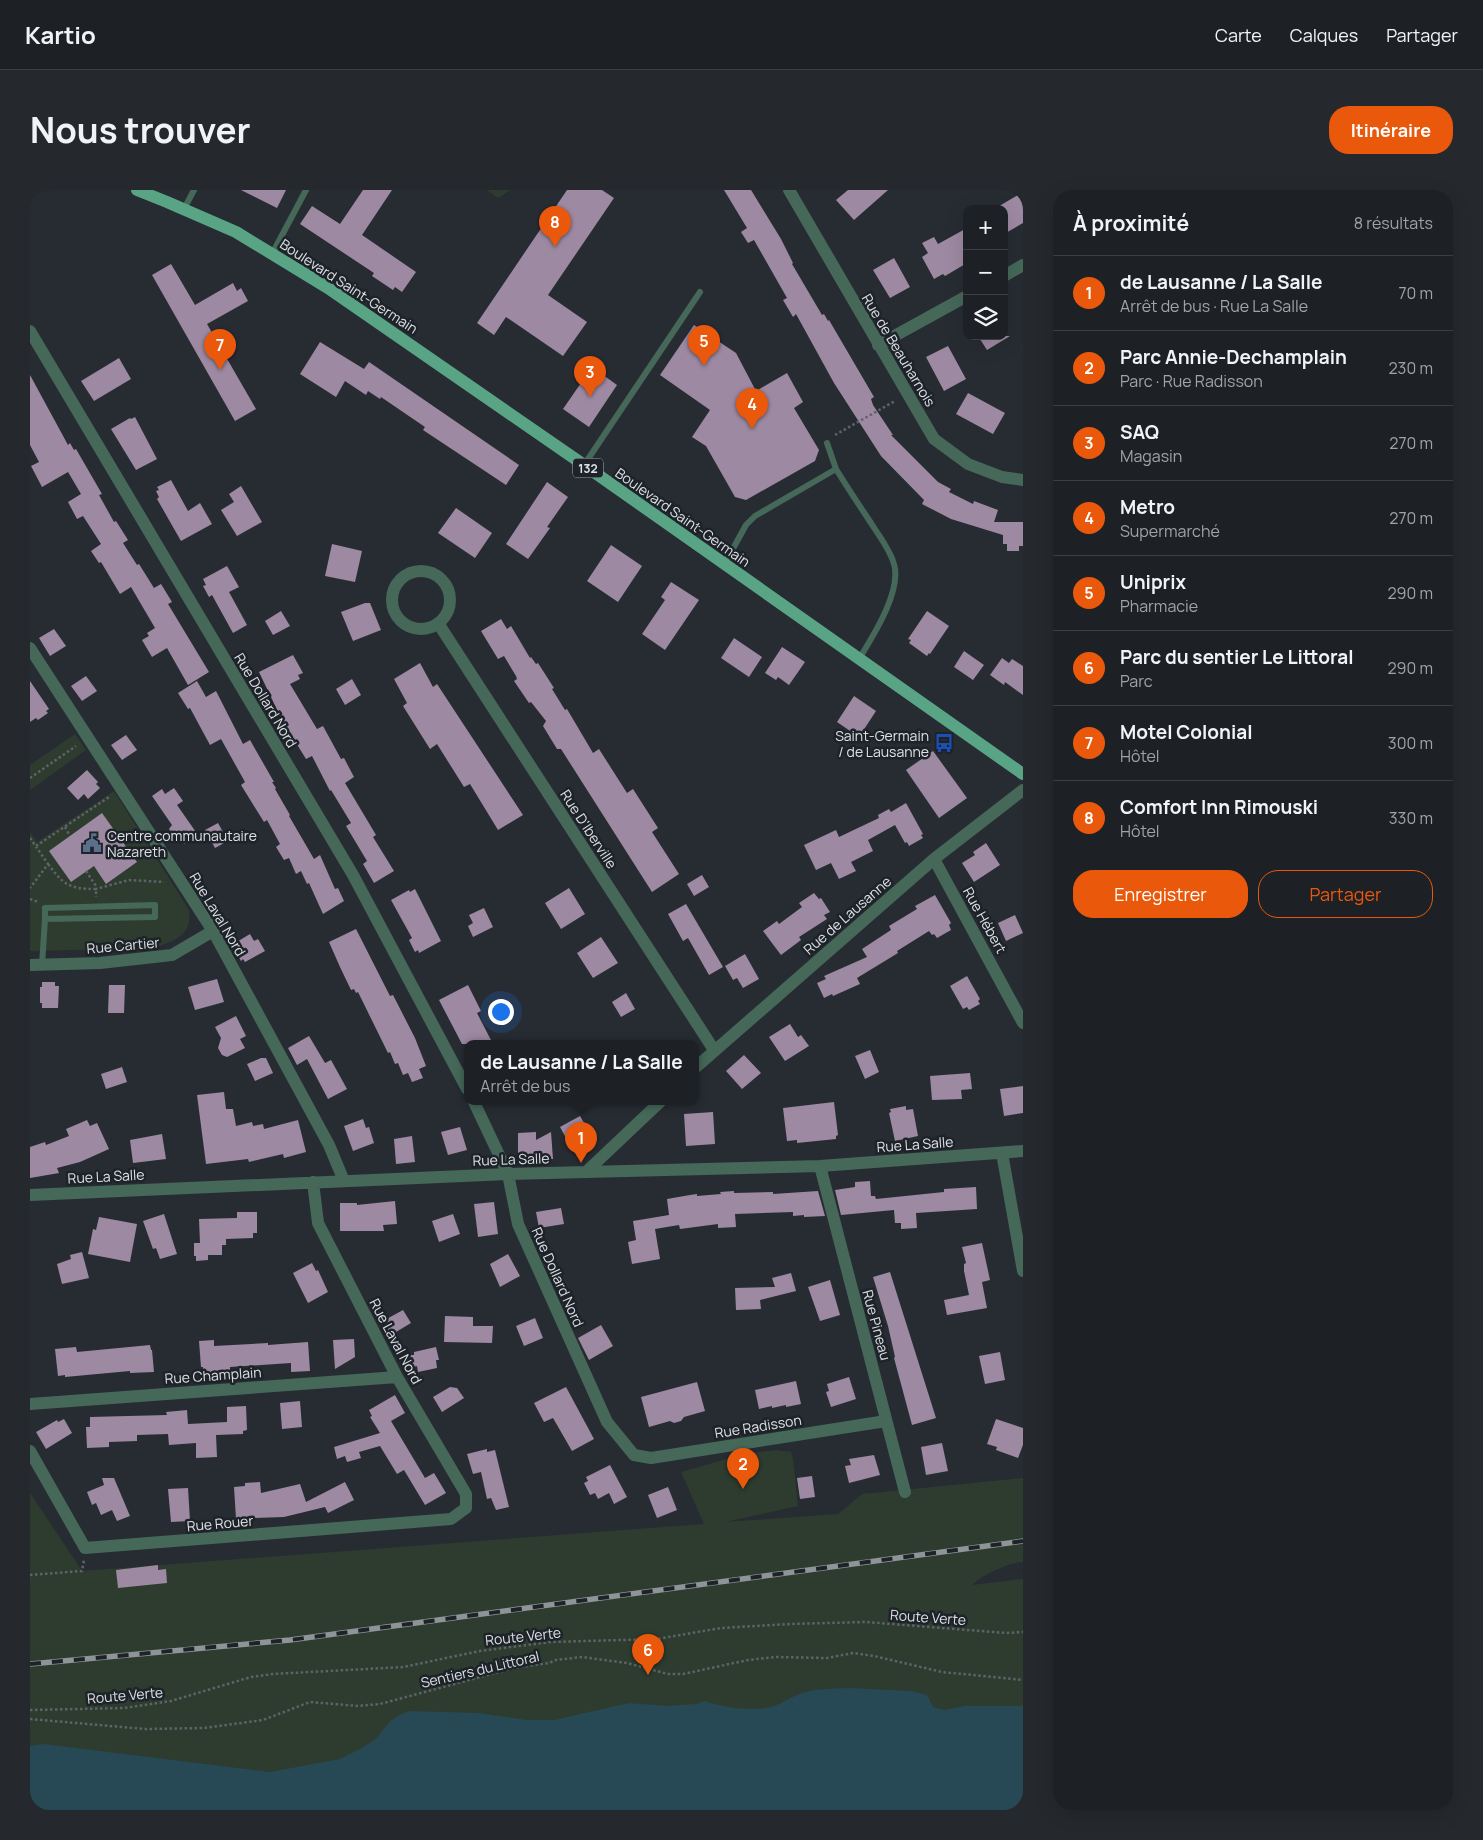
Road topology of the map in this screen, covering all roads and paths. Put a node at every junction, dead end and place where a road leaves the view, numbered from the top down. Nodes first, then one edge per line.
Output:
1 (194, 190) edge
2 (306, 190) edge
3 (141, 191) edge
4 (791, 191) edge
5 (184, 209) junction
6 (272, 254) junction
7 (1023, 265) edge
8 (1008, 274) edge
9 (700, 292) dead end
10 (963, 298) edge
11 (30, 331) edge
12 (878, 345) junction
13 (908, 394) junction
14 (827, 443) joint
15 (584, 465) junction
16 (836, 468) junction
17 (1023, 480) edge
18 (724, 565) junction
19 (438, 624) junction
20 (30, 648) edge
21 (859, 659) junction
22 (88, 738) junction
23 (1023, 774) edge
24 (30, 778) edge
25 (122, 789) junction
26 (1023, 790) edge
27 (64, 827) junction
28 (70, 836) dead end
29 (30, 839) edge
30 (36, 846) junction
31 (934, 859) junction
32 (48, 864) junction
33 (86, 871) dead end
34 (184, 887) junction
35 (30, 888) edge
36 (96, 889) junction
37 (97, 907) junction
38 (45, 919) junction
39 (214, 931) junction
40 (36, 965) edge
41 (1023, 1022) edge
42 (714, 1050) junction
43 (699, 1064) edge
44 (464, 1083) edge
45 (475, 1105) edge
46 (657, 1105) edge
47 (1023, 1151) edge
48 (1002, 1153) junction
49 (820, 1166) junction
50 (586, 1172) junction
51 (508, 1174) junction
52 (344, 1181) junction
53 (313, 1182) junction
54 (30, 1195) edge
55 (1023, 1271) edge
56 (398, 1377) junction
57 (30, 1404) edge
58 (886, 1421) junction
59 (30, 1451) edge
60 (634, 1455) joint
61 (905, 1492) dead end
62 (466, 1508) joint
63 (86, 1548) junction
64 (30, 1575) edge
65 (1023, 1632) edge
66 (1023, 1680) edge
67 (30, 1710) edge
68 (30, 1719) edge

1 - 5 lane
2 - 6 lane
3 - 5 main road, Boulevard Saint-Germain / 132
4 - 12 street, Rue de Beauharnois
5 - 6 main road, Boulevard Saint-Germain / 132
6 - 15 main road, Boulevard Saint-Germain / 132
7 - 8 street
9 - 15 lane
10 - 12 street
11 - 44 street, Rue Dollard Nord
12 - 13 street, Rue de Beauharnois
13 - 14 path
13 - 17 street, Rue de Beauharnois
14 - 16 lane
15 - 18 main road, Boulevard Saint-Germain / 132
16 - 18 lane
16 - 21 lane
18 - 21 main road, Boulevard Saint-Germain / 132
19 - 19 street
19 - 42 street, Rue D'Iberville
20 - 22 street, Rue Laval Nord
21 - 23 main road, Boulevard Saint-Germain / 132
22 - 24 path
22 - 25 street, Rue Laval Nord
25 - 27 path
25 - 34 street, Rue Laval Nord
26 - 31 street, Rue de Lausanne
27 - 28 path
27 - 30 path
29 - 30 path
30 - 32 path
31 - 41 street, Rue Hébert
31 - 42 street, Rue de Lausanne
32 - 35 path
32 - 36 path
33 - 36 path
34 - 36 path
34 - 39 street, Rue Laval Nord
36 - 37 path
37 - 38 lane
37 - 38 lane
38 - 40 lane
39 - 40 street, Rue Cartier
39 - 52 street, Rue Laval Nord
42 - 43 street, Rue de Lausanne
45 - 51 street, Rue Dollard Nord
46 - 50 street
47 - 48 street, Rue La Salle
48 - 49 street, Rue La Salle
48 - 55 street
49 - 50 street, Rue La Salle
49 - 58 street, Rue Pineau
50 - 51 street, Rue La Salle
51 - 52 street, Rue La Salle
51 - 60 street, Rue Dollard Nord
52 - 53 street, Rue La Salle
53 - 54 street, Rue La Salle
53 - 56 street, Rue Laval Nord
56 - 57 street, Rue Champlain
56 - 62 street, Rue Laval Nord
58 - 60 street, Rue Radisson
58 - 61 street, Rue Pineau
59 - 63 street
62 - 63 street, Rue Rouer
63 - 64 path
65 - 67 path, Route Verte
66 - 68 path, Sentiers du Littoral

